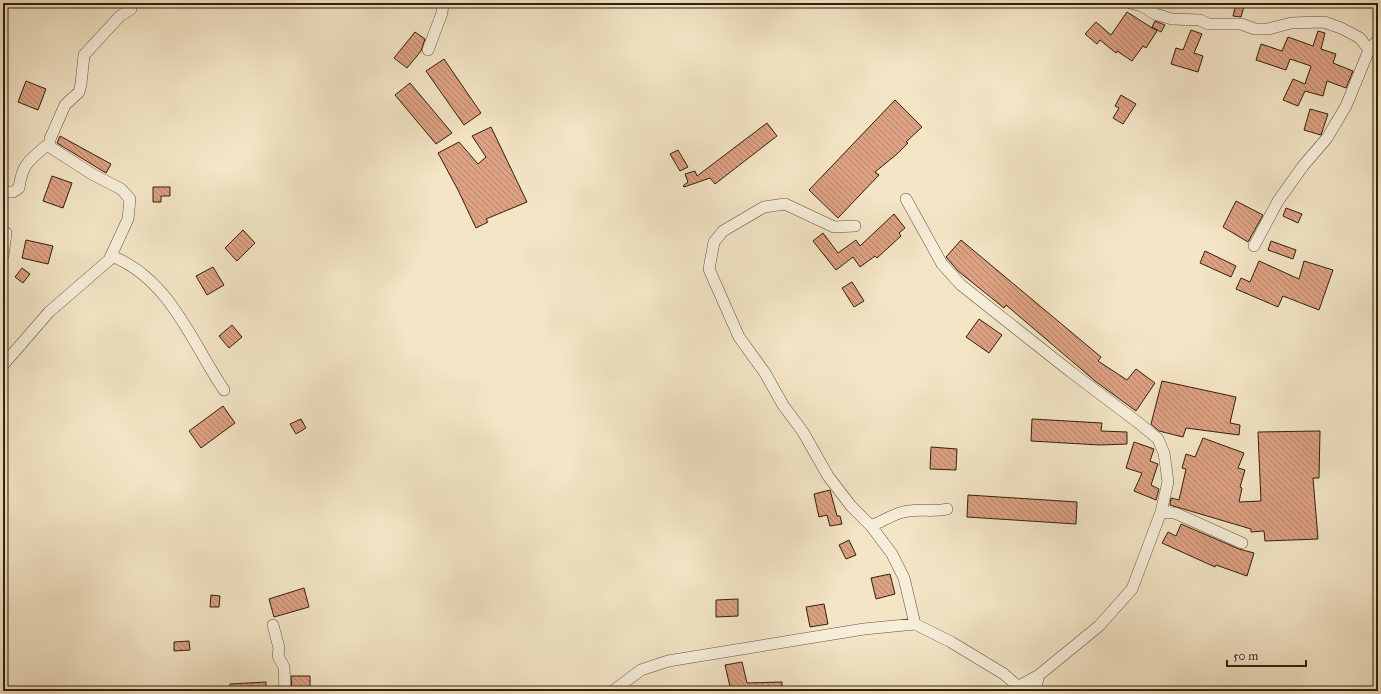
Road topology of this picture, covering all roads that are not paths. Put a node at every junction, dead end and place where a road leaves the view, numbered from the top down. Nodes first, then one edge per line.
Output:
1 (131, 3) edge
2 (443, 3) edge
3 (1130, 3) edge
4 (1378, 40) edge
5 (428, 50) dead end
6 (1369, 50) junction
7 (50, 147) junction
8 (3, 192) edge
9 (906, 199) dead end
10 (855, 226) dead end
11 (3, 232) edge
12 (1254, 246) dead end
13 (3, 256) edge
14 (109, 260) junction
15 (3, 365) edge
16 (224, 390) dead end
17 (947, 509) dead end
18 (1161, 512) junction
19 (871, 526) junction
20 (1242, 543) dead end
21 (915, 624) junction
22 (273, 625) dead end
23 (1039, 675) junction
24 (1021, 689) edge
25 (285, 691) edge
26 (613, 691) edge
27 (1034, 691) edge

1 - 7 street
2 - 5 street
3 - 6 street
4 - 6 street
6 - 12 street
7 - 8 street
7 - 14 street
9 - 18 street
10 - 19 street
11 - 13 street
14 - 15 street
14 - 16 street
17 - 19 street
18 - 20 street
18 - 23 street
19 - 21 street
21 - 24 street
21 - 26 street
22 - 25 street
23 - 24 street
23 - 27 street

